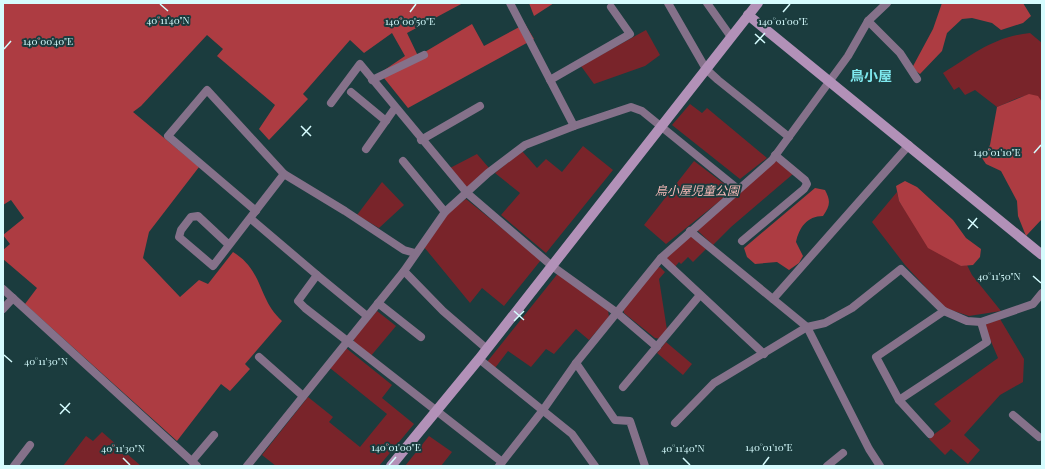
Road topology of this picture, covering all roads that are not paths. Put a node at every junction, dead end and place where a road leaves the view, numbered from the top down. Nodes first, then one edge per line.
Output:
1 (510, 3) edge
2 (668, 3) edge
3 (707, 3) edge
4 (758, 3) edge
5 (887, 3) edge
6 (611, 7) dead end
7 (748, 15) junction
8 (868, 21) junction
9 (731, 36) junction
10 (424, 55) dead end
11 (706, 69) junction
12 (372, 80) junction
13 (550, 80) junction
14 (830, 80) junction
15 (917, 80) dead end
16 (351, 92) dead end
17 (331, 103) dead end
18 (480, 106) dead end
19 (396, 108) junction
20 (386, 121) junction
21 (574, 126) junction
22 (660, 126) junction
23 (789, 137) junction
24 (421, 140) junction
25 (909, 145) junction
26 (366, 149) dead end
27 (775, 155) junction
28 (403, 161) dead end
29 (284, 174) junction
30 (738, 189) junction
31 (467, 193) junction
32 (256, 211) junction
33 (445, 212) junction
34 (251, 219) junction
35 (690, 231) junction
36 (742, 242) dead end
37 (229, 245) junction
38 (415, 253) junction
39 (1042, 255) edge
40 (661, 258) junction
41 (552, 266) junction
42 (404, 271) junction
43 (317, 275) junction
44 (3, 289) edge
45 (1042, 294) edge
46 (700, 295) junction
47 (13, 298) junction
48 (773, 299) junction
49 (378, 303) junction
50 (3, 309) edge
51 (944, 311) junction
52 (616, 312) junction
53 (367, 316) junction
54 (981, 322) junction
55 (807, 327) junction
56 (421, 337) dead end
57 (347, 342) junction
58 (656, 347) junction
59 (487, 349) junction
60 (764, 354) junction
61 (259, 357) dead end
62 (479, 359) junction
63 (576, 362) junction
64 (623, 387) dead end
65 (303, 396) junction
66 (899, 400) junction
67 (543, 410) junction
68 (436, 411) junction
69 (1013, 414) dead end
70 (674, 423) dead end
71 (930, 434) dead end
72 (214, 435) dead end
73 (1039, 438) dead end
74 (30, 445) dead end
75 (843, 453) dead end
76 (194, 463) edge
77 (501, 464) edge
78 (14, 466) edge
79 (247, 466) edge
80 (391, 466) edge
81 (595, 466) edge
82 (645, 466) edge
83 (827, 466) edge
84 (880, 466) edge

1 - 13 street
2 - 11 street
3 - 9 street
4 - 7 street
5 - 8 street
6 - 13 street
7 - 9 street
7 - 14 street
8 - 14 street
8 - 15 street
9 - 11 street
10 - 12 street
11 - 22 street
11 - 23 street
12 - 17 street
12 - 19 street
13 - 21 street
14 - 23 street
14 - 25 street
16 - 20 street
18 - 24 street
19 - 20 street
19 - 24 street
20 - 26 street
21 - 22 street
21 - 31 street
22 - 30 street
22 - 41 street
23 - 27 street
24 - 31 street
25 - 39 street
25 - 48 street
27 - 30 street
27 - 36 street
28 - 33 street
29 - 32 street
29 - 32 street
29 - 38 street
30 - 35 street
31 - 33 street
31 - 41 street
32 - 34 street
33 - 38 street
34 - 37 street
34 - 43 street
35 - 40 street
35 - 48 street
37 - 37 street
38 - 42 street
40 - 46 street
40 - 52 street
41 - 52 street
41 - 59 street
42 - 49 street
42 - 59 street
43 - 53 street
43 - 57 street
44 - 47 street
45 - 54 street
46 - 58 street
46 - 60 street
47 - 50 street
47 - 76 street
48 - 55 street
49 - 53 street
49 - 56 street
51 - 54 street
51 - 55 street
51 - 66 street
52 - 58 street
52 - 63 street
53 - 57 street
54 - 66 street
55 - 60 street
55 - 84 street
57 - 65 street
57 - 68 street
58 - 64 street
59 - 62 street
60 - 70 street
61 - 65 street
62 - 67 street
62 - 68 street
63 - 67 street
63 - 82 street
65 - 79 street
66 - 71 street
67 - 77 street
67 - 81 street
68 - 77 street
68 - 80 street
69 - 73 street
72 - 76 street
74 - 78 street
75 - 83 street

